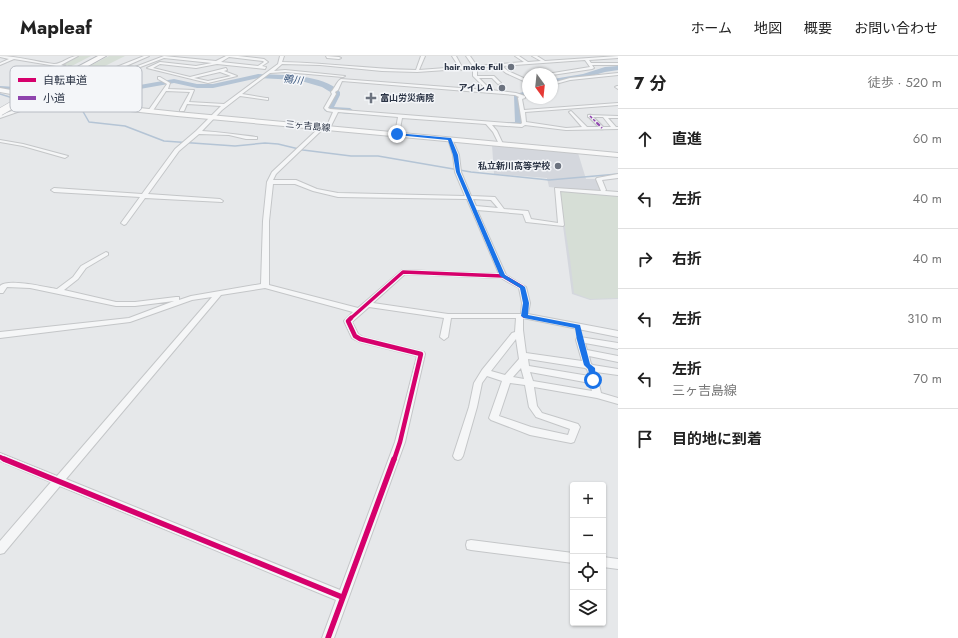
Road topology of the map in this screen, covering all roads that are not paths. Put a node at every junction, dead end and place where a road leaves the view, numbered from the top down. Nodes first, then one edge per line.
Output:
1 (0, 56) edge
2 (21, 56) edge
3 (76, 56) edge
4 (96, 56) edge
5 (103, 56) edge
6 (147, 56) edge
7 (155, 56) edge
8 (199, 56) edge
9 (229, 56) edge
10 (282, 56) edge
11 (454, 56) edge
12 (468, 56) edge
13 (517, 56) edge
14 (534, 56) edge
15 (164, 57) edge
16 (326, 57) dead end
17 (340, 57) edge
18 (422, 57) edge
19 (14, 58) junction
20 (174, 58) junction
21 (187, 58) edge
22 (264, 58) edge
23 (414, 58) dead end
24 (617, 58) edge
25 (586, 59) junction
26 (545, 62) junction
27 (160, 63) junction
28 (218, 63) junction
29 (281, 63) junction
30 (0, 64) edge
31 (498, 64) junction
32 (530, 64) junction
33 (590, 64) junction
34 (618, 64) edge
35 (240, 65) junction
36 (333, 65) junction
37 (77, 66) tunnel mouth
38 (82, 66) tunnel mouth
39 (124, 66) edge
40 (140, 66) edge
41 (259, 67) junction
42 (348, 67) junction
43 (198, 68) junction
44 (474, 68) junction
45 (274, 69) junction
46 (462, 69) junction
47 (221, 71) junction
48 (416, 71) junction
49 (269, 72) junction
50 (558, 73) edge
51 (171, 74) junction
52 (618, 74) edge
53 (476, 77) junction
54 (159, 78) dead end
55 (190, 78) junction
56 (342, 78) junction
57 (522, 79) edge
58 (558, 82) edge
59 (499, 83) dead end
60 (0, 90) edge
61 (164, 90) junction
62 (10, 92) edge
63 (492, 92) junction
64 (239, 95) junction
65 (522, 97) edge
66 (522, 97) edge
67 (266, 99) dead end
68 (10, 102) edge
69 (186, 103) junction
70 (618, 104) edge
71 (10, 105) edge
72 (225, 105) junction
73 (0, 107) edge
74 (142, 110) edge
75 (182, 110) dead end
76 (150, 111) junction
77 (336, 111) junction
78 (522, 111) junction
79 (0, 112) edge
80 (13, 112) edge
81 (571, 112) dead end
82 (590, 116) joint
83 (604, 116) junction
84 (0, 117) edge
85 (400, 117) junction
86 (618, 117) edge
87 (212, 118) junction
88 (524, 123) junction
89 (488, 124) junction
90 (326, 128) junction
91 (602, 128) junction
92 (617, 128) edge
93 (586, 129) junction
94 (198, 132) junction
95 (397, 134) junction
96 (255, 138) dead end
97 (450, 139) junction
98 (0, 141) edge
99 (501, 144) junction
100 (618, 155) edge
101 (65, 156) dead end
102 (598, 174) dead end
103 (618, 176) edge
104 (604, 178) junction
105 (270, 182) junction
106 (54, 190) dead end
107 (602, 190) dead end
108 (618, 194) edge
109 (143, 197) junction
110 (469, 199) junction
111 (220, 201) dead end
112 (474, 208) junction
113 (503, 211) junction
114 (124, 223) dead end
115 (106, 254) dead end
116 (503, 276) junction
117 (265, 286) junction
118 (0, 291) edge
119 (58, 291) junction
120 (219, 293) junction
121 (191, 298) junction
122 (367, 304) junction
123 (358, 311) junction
124 (448, 316) junction
125 (522, 317) junction
126 (578, 326) junction
127 (520, 333) junction
128 (0, 334) edge
129 (618, 334) edge
130 (444, 337) dead end
131 (580, 340) junction
132 (618, 346) edge
133 (584, 352) junction
134 (523, 357) junction
135 (618, 358) edge
136 (589, 366) junction
137 (526, 368) junction
138 (485, 372) junction
139 (618, 372) edge
140 (507, 379) junction
141 (593, 380) junction
142 (529, 383) junction
143 (597, 395) junction
144 (618, 400) edge
145 (458, 456) dead end
146 (0, 457) edge
147 (59, 481) junction
148 (471, 545) dead end
149 (0, 549) edge
150 (570, 558) edge
151 (606, 562) edge
152 (618, 564) edge
153 (342, 597) junction
154 (328, 638) edge

1 - 19 street
2 - 19 street
3 - 19 street
4 - 37 highway
5 - 38 highway
6 - 39 street
7 - 15 street
8 - 21 street
9 - 22 street
9 - 28 street
10 - 29 street
11 - 46 street
12 - 44 street
13 - 32 street
14 - 26 street
15 - 20 street
15 - 40 street
16 - 17 street
17 - 36 street
18 - 23 street
18 - 48 street
19 - 30 street
20 - 21 street
20 - 27 street
21 - 28 street
22 - 41 street
24 - 25 street
25 - 26 street
25 - 33 street
26 - 32 street
27 - 43 street
27 - 51 street
28 - 35 street
28 - 43 street
29 - 36 street
29 - 45 street
31 - 32 street
31 - 44 street
31 - 57 street
33 - 34 street
33 - 50 street
35 - 41 street
35 - 47 street
36 - 42 street
41 - 45 street
42 - 48 street
42 - 56 street
43 - 51 street
44 - 46 street
44 - 53 street
45 - 49 street
46 - 48 street
47 - 55 street
47 - 55 street
49 - 56 street
49 - 64 street
51 - 55 street
52 - 58 street
53 - 59 street
53 - 63 street
54 - 61 street
56 - 63 street
56 - 77 street
60 - 62 main road, 三ヶ吉島線
61 - 69 street
61 - 76 street
63 - 65 street
64 - 67 street
64 - 72 street
66 - 78 street
68 - 73 highway
69 - 72 street
69 - 75 street
70 - 78 street
71 - 79 highway, bridge
72 - 87 street
74 - 76 main road, 三ヶ吉島線
76 - 87 main road, 三ヶ吉島線
77 - 85 street
77 - 90 street
78 - 88 street
80 - 84 street
81 - 93 street
82 - 83 street
82 - 91 street
83 - 86 street
83 - 92 street
85 - 89 street
85 - 95 street
87 - 90 main road, 三ヶ吉島線
87 - 94 street
88 - 89 street
88 - 93 street
89 - 99 street
90 - 95 main road, 三ヶ吉島線
90 - 105 street
91 - 92 street
91 - 93 street
94 - 96 street
94 - 109 street
95 - 97 main road, 三ヶ吉島線
97 - 99 main road, 三ヶ吉島線
97 - 110 street
98 - 101 street
99 - 100 main road, 三ヶ吉島線
102 - 104 street
103 - 104 street
104 - 107 street
105 - 110 street
105 - 117 street
106 - 109 street
108 - 113 street
109 - 111 street
109 - 114 street
110 - 112 street
110 - 113 street
112 - 113 street
112 - 116 street
115 - 119 street
116 - 122 street
116 - 125 street
117 - 120 street
117 - 123 street
118 - 119 street
119 - 121 street
120 - 121 street
120 - 147 street
121 - 128 street
122 - 123 street
122 - 124 street
123 - 153 street
124 - 125 street
124 - 130 street
125 - 126 street
125 - 127 street
126 - 129 street
126 - 131 street
127 - 134 street
127 - 138 street
131 - 132 street
131 - 133 street
133 - 135 street
133 - 136 street
134 - 136 street
134 - 137 street
134 - 140 street
136 - 139 street
136 - 141 street
137 - 141 street
137 - 142 street
138 - 140 street
138 - 145 street
140 - 142 street
140 - 142 street
141 - 143 street
142 - 143 street
143 - 144 street
146 - 147 street
147 - 149 street
147 - 153 street
148 - 150 street
151 - 152 street
153 - 154 street

